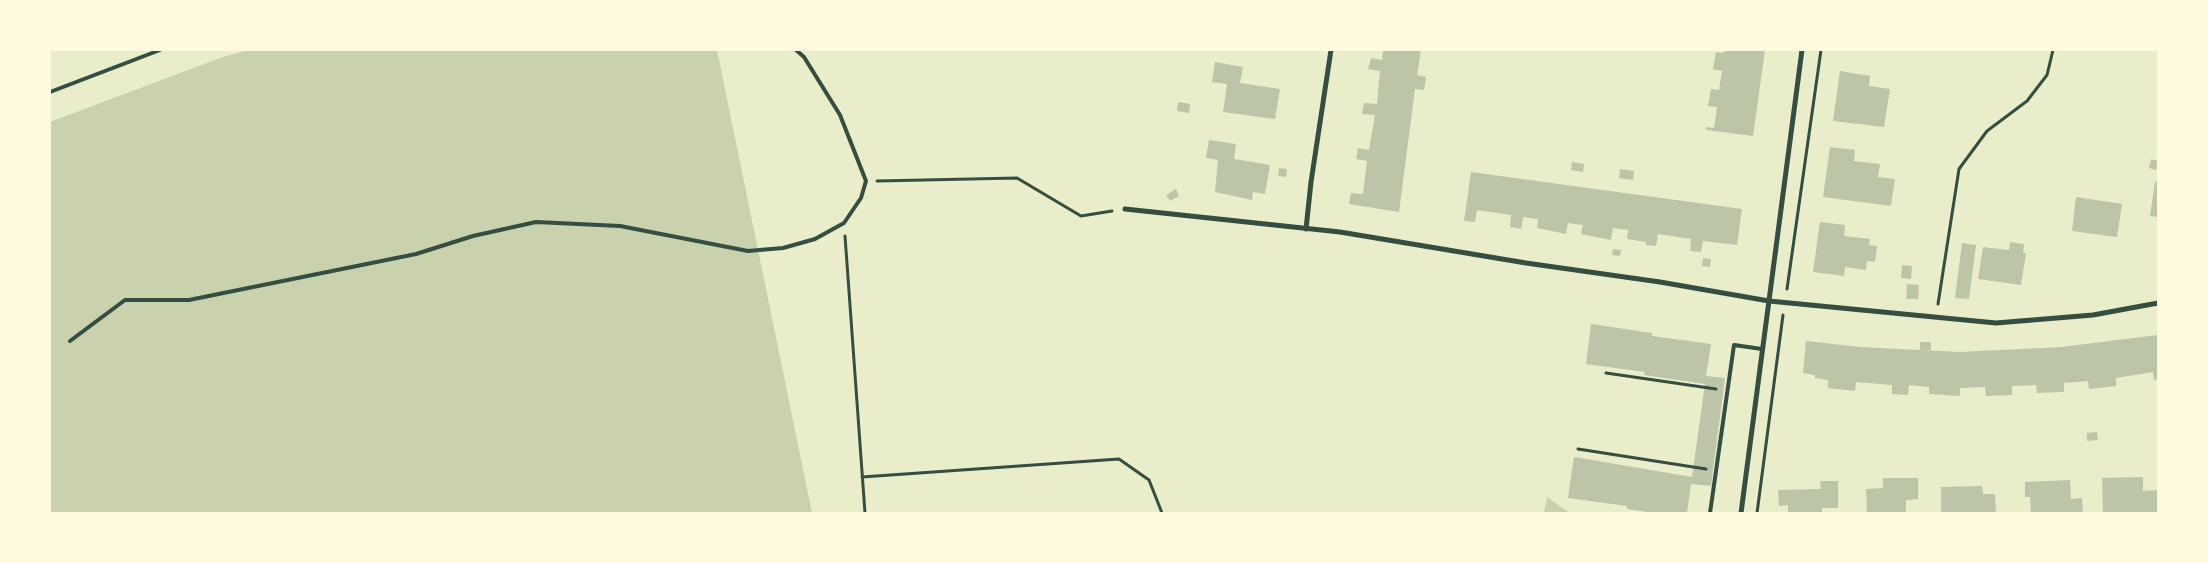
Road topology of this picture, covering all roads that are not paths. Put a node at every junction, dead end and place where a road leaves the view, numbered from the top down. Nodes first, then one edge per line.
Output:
1 (160, 50) edge
2 (796, 50) edge
3 (1331, 50) edge
4 (1802, 50) edge
5 (50, 92) edge
6 (1125, 209) road end
7 (1306, 229) junction
8 (1769, 301) junction
9 (2158, 303) edge
10 (70, 341) dead end
11 (1762, 349) junction
12 (1710, 513) edge
13 (1741, 513) edge

1 - 5 lane
2 - 10 lane
3 - 7 street
4 - 8 street
6 - 7 street
7 - 8 street
8 - 9 street
8 - 11 street
11 - 12 lane
11 - 13 street

